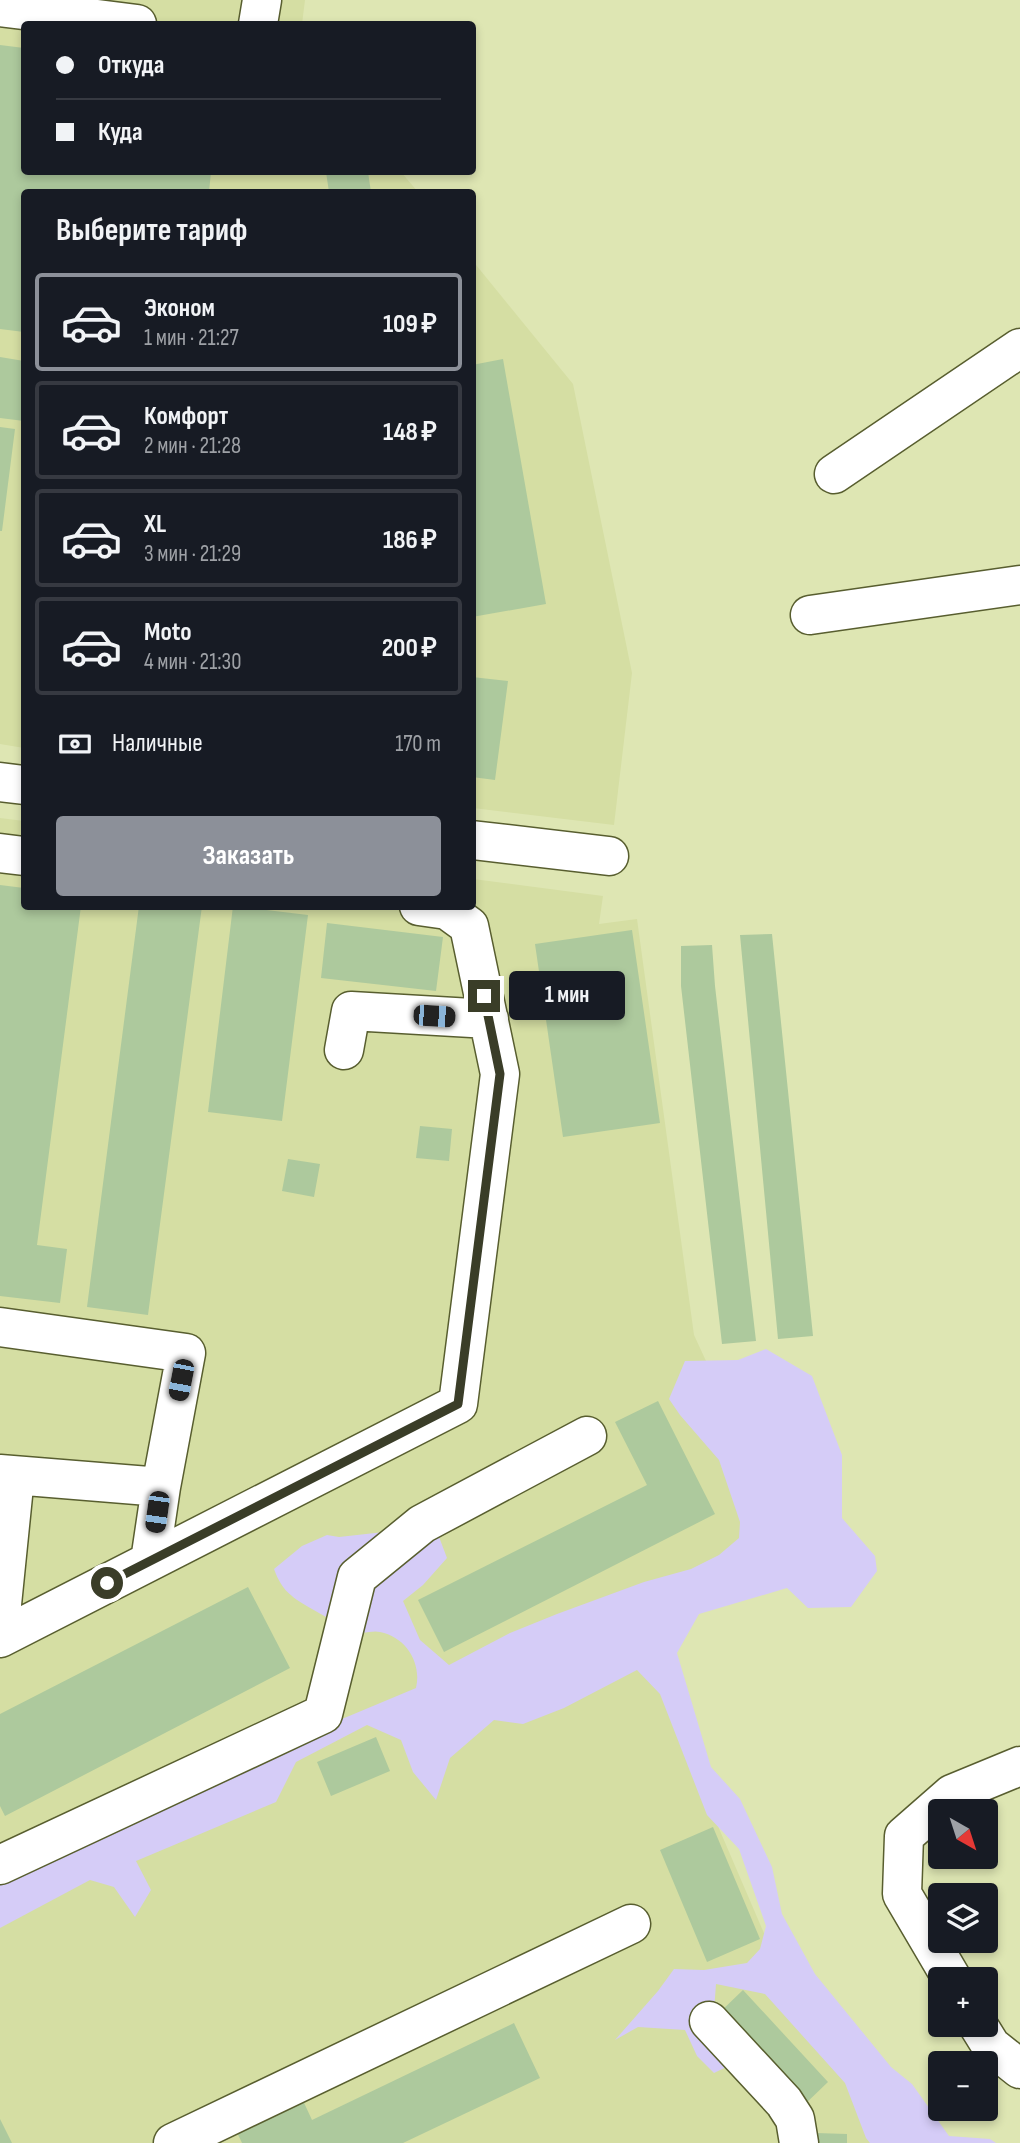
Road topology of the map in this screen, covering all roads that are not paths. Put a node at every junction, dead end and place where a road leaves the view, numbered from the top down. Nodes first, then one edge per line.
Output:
1 (262, 0) edge
2 (0, 8) edge
3 (111, 21) edge
4 (258, 21) edge
5 (1020, 348) edge
6 (834, 474) dead end
7 (1020, 585) edge
8 (810, 615) dead end
9 (0, 782) edge
10 (21, 785) edge
11 (476, 840) edge
12 (0, 853) edge
13 (21, 856) edge
14 (609, 856) dead end
15 (447, 910) edge
16 (489, 1019) junction
17 (344, 1050) dead end
18 (0, 1327) edge
19 (587, 1436) dead end
20 (8, 1475) edge
21 (161, 1487) junction
22 (150, 1561) junction
23 (0, 1624) edge
24 (0, 1638) edge
25 (1020, 1766) edge
26 (0, 1865) edge
27 (631, 1924) dead end
28 (945, 1967) edge
29 (709, 2021) dead end
30 (985, 2037) edge
31 (1020, 2069) edge
32 (173, 2143) edge
33 (799, 2143) edge

1 - 4 lane
2 - 3 lane
5 - 6 lane
7 - 8 lane
9 - 10 lane
11 - 14 lane
12 - 13 lane
15 - 16 lane
16 - 17 lane
16 - 22 lane
18 - 21 lane
19 - 26 lane
20 - 21 lane
20 - 23 lane
21 - 22 lane
22 - 24 lane
25 - 28 lane
27 - 32 lane
29 - 33 lane
30 - 31 lane

